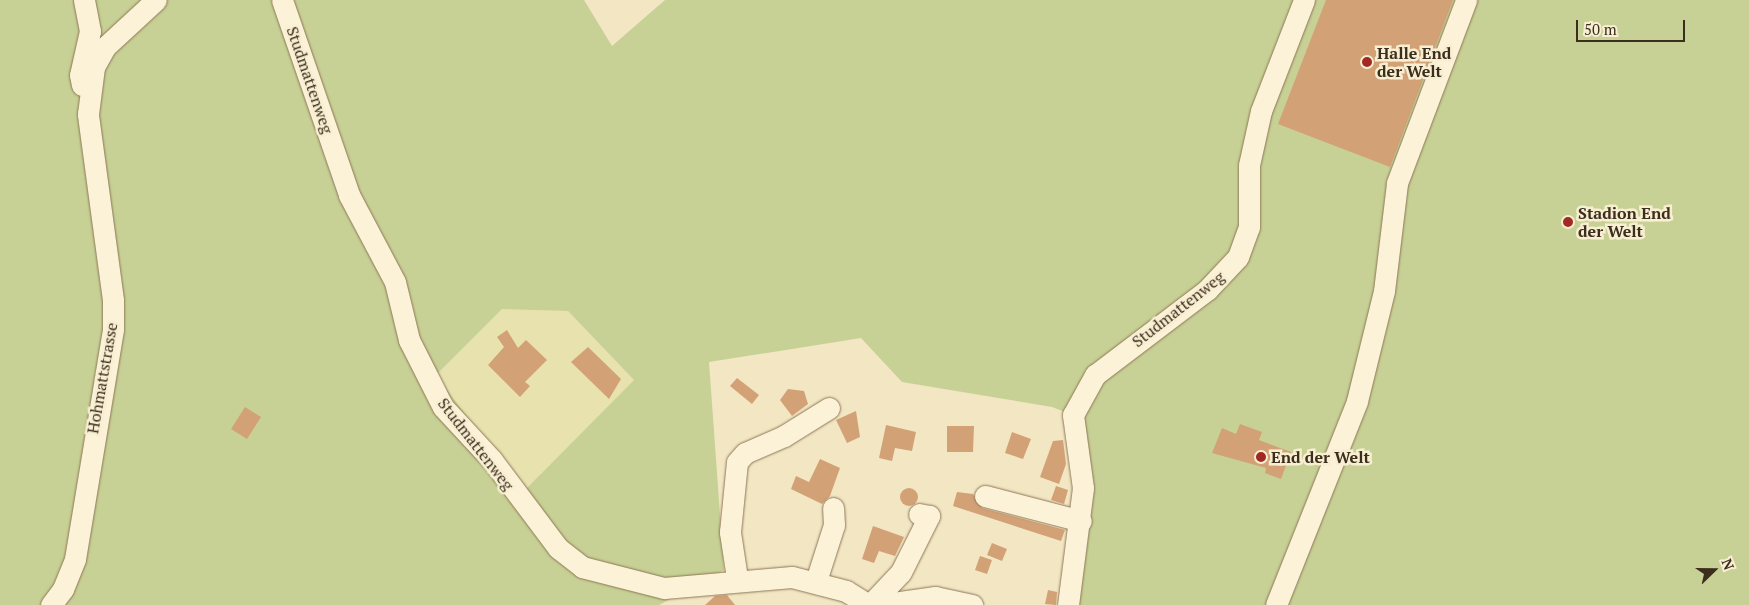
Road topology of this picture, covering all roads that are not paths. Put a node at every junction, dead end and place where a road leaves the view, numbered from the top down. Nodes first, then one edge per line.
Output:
1 (84, 0) edge
2 (156, 0) edge
3 (282, 0) edge
4 (1304, 0) edge
5 (1466, 0) edge
6 (88, 114) junction
7 (829, 408) dead end
8 (985, 496) dead end
9 (833, 508) dead end
10 (919, 514) dead end
11 (1081, 521) junction
12 (737, 578) junction
13 (816, 581) junction
14 (51, 605) edge
15 (869, 605) edge
16 (879, 605) edge
17 (972, 605) edge
18 (1068, 605) edge
19 (1276, 605) edge

1 - 6 street, Hohmattstrasse
2 - 6 street, Hohmattstrasse
3 - 12 street, Studmattenweg
4 - 11 street, Studmattenweg
5 - 19 street
6 - 14 street, Hohmattstrasse
7 - 12 street
8 - 11 street
9 - 13 street
10 - 15 street
11 - 18 street, Studmattenweg
12 - 13 street, Studmattenweg
13 - 15 street, Studmattenweg
16 - 17 street

